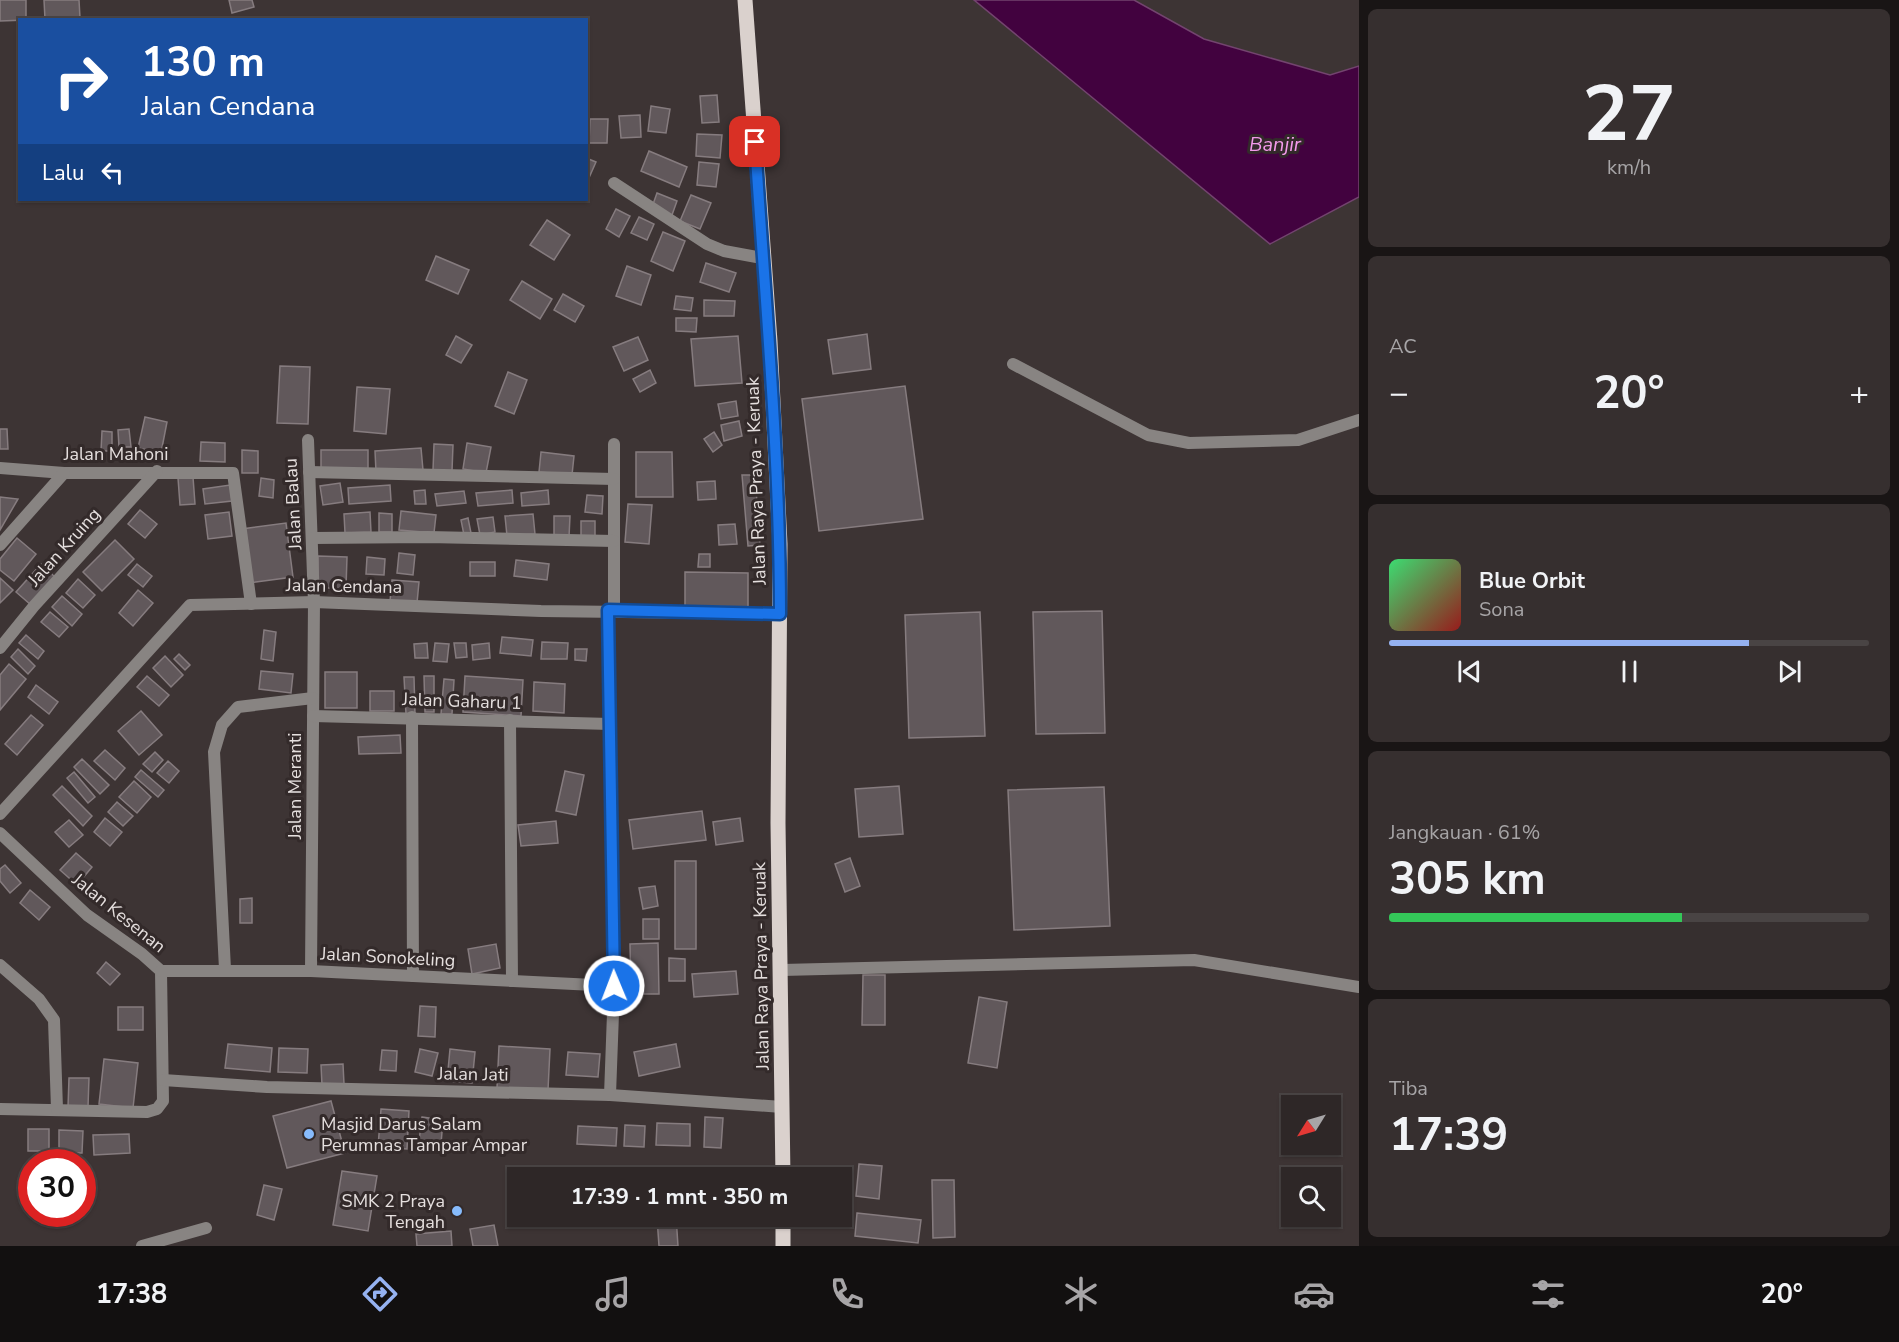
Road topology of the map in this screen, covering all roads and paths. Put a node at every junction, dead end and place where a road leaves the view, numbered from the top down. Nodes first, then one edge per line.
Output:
1 (745, 0) edge
2 (614, 183) dead end
3 (762, 258) junction
4 (1013, 364) dead end
5 (1359, 420) edge
6 (308, 440) dead end
7 (614, 444) dead end
8 (0, 468) edge
9 (157, 471) junction
10 (309, 472) junction
11 (64, 473) junction
12 (614, 479) junction
13 (313, 538) junction
14 (614, 541) junction
15 (0, 545) edge
16 (314, 602) junction
17 (251, 604) junction
18 (611, 611) junction
19 (780, 614) junction
20 (0, 648) edge
21 (313, 698) junction
22 (313, 716) junction
23 (412, 717) junction
24 (510, 720) junction
25 (610, 724) junction
26 (1, 810) edge
27 (0, 833) edge
28 (0, 965) edge
29 (225, 969) junction
30 (312, 970) junction
31 (782, 970) junction
32 (161, 971) junction
33 (413, 976) junction
34 (512, 981) junction
35 (614, 986) junction
36 (1359, 987) edge
37 (163, 1080) junction
38 (610, 1095) junction
39 (782, 1107) junction
40 (0, 1109) edge
41 (57, 1109) junction
42 (783, 1167) edge
43 (783, 1227) edge
44 (206, 1228) dead end
45 (142, 1246) edge
46 (783, 1246) edge

1 - 3 main road, Jalan Raya Praya - Keruak
2 - 3 street
3 - 19 main road, Jalan Raya Praya - Keruak
4 - 5 street
6 - 10 street, Jalan Balau
7 - 12 street
8 - 11 street, Jalan Mahoni
9 - 11 street, Jalan Mahoni
9 - 17 street, Jalan Mahoni
9 - 20 street, Jalan Kruing
10 - 12 street
10 - 13 street, Jalan Balau
11 - 15 street
12 - 14 street
13 - 14 street
13 - 16 street, Jalan Balau
14 - 18 street
16 - 17 street, Jalan Cendana
16 - 18 street, Jalan Cendana
16 - 21 street, Jalan Meranti
17 - 26 street, Jalan Cendana
18 - 19 street, Jalan Cendana
18 - 25 street
19 - 31 main road, Jalan Raya Praya - Keruak
21 - 22 street, Jalan Meranti
21 - 29 street
22 - 23 street, Jalan Gaharu 1
22 - 30 street, Jalan Meranti
23 - 24 street, Jalan Gaharu 1
23 - 33 street
24 - 25 street, Jalan Gaharu 1
24 - 34 street
25 - 35 street
27 - 32 street, Jalan Kesenan
28 - 41 street
29 - 30 street, Jalan Sonokeling
29 - 32 street, Jalan Sonokeling
30 - 33 street, Jalan Sonokeling
31 - 36 street
31 - 39 main road, Jalan Raya Praya - Keruak
32 - 37 street, Jalan Kesenan
33 - 34 street, Jalan Sonokeling
34 - 35 street, Jalan Sonokeling
35 - 38 street
37 - 38 street, Jalan Jati
37 - 41 street, Jalan Kesenan
38 - 39 street, Jalan Jati
39 - 42 main road, Jalan Raya Praya - Keruak
40 - 41 street
43 - 46 main road
44 - 45 street

